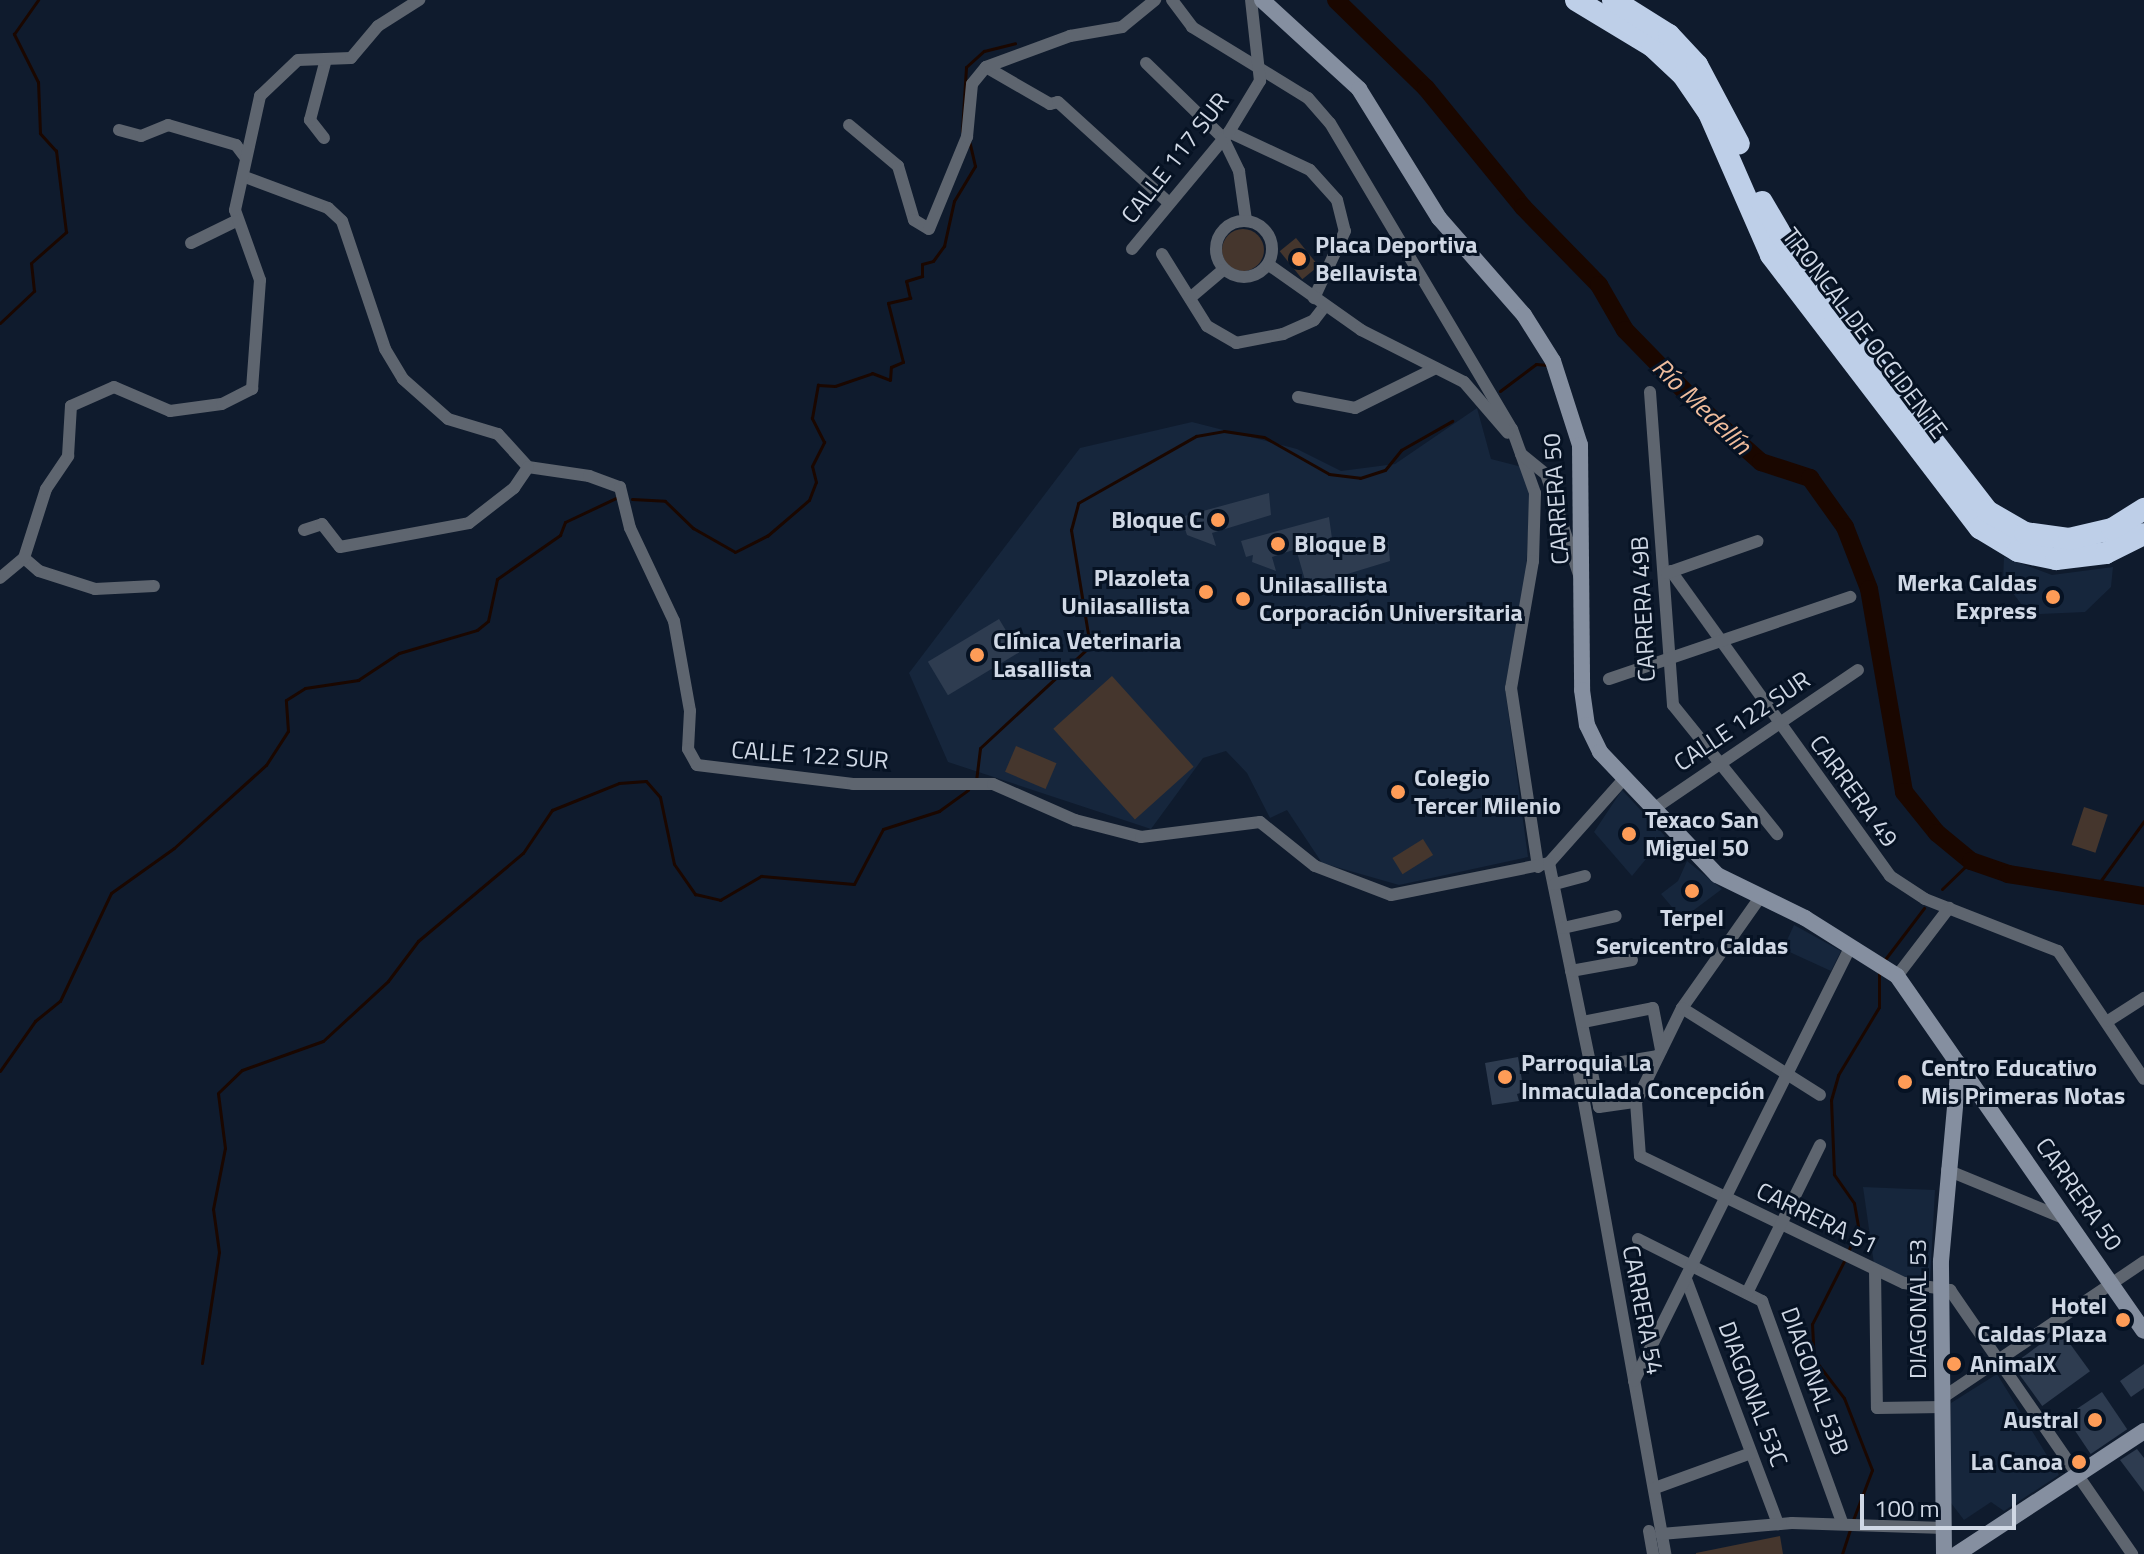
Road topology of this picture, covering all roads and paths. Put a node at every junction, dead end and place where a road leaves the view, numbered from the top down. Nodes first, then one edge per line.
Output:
1 (419, 0) edge
2 (1155, 0) edge
3 (1172, 0) edge
4 (1251, 0) edge
5 (1262, 0) edge
6 (1576, 0) edge
7 (1613, 0) edge
8 (325, 63) junction
9 (1146, 63) dead end
10 (986, 67) junction
11 (1261, 70) junction
12 (849, 125) dead end
13 (119, 130) dead end
14 (1226, 135) junction
15 (324, 138) dead end
16 (245, 157) junction
17 (245, 177) junction
18 (1168, 202) junction
19 (1246, 220) junction
20 (236, 221) junction
21 (191, 243) dead end
22 (1132, 249) dead end
23 (1162, 254) dead end
24 (1269, 265) junction
25 (1223, 270) junction
26 (1190, 298) junction
27 (1320, 302) junction
28 (1436, 368) junction
29 (1650, 392) dead end
30 (1298, 397) dead end
31 (1510, 436) junction
32 (1521, 454) junction
33 (528, 467) junction
34 (2144, 509) edge
35 (304, 530) dead end
36 (2144, 534) edge
37 (1758, 541) dead end
38 (24, 558) junction
39 (1668, 573) junction
40 (0, 578) edge
41 (1585, 585) junction
42 (154, 586) dead end
43 (1850, 597) dead end
44 (1721, 643) junction
45 (1668, 662) junction
46 (1858, 670) dead end
47 (1609, 679) dead end
48 (1777, 721) junction
49 (1718, 763) junction
50 (1623, 780) junction
51 (1652, 810) junction
52 (1777, 834) dead end
53 (1544, 865) junction
54 (1585, 876) dead end
55 (1555, 884) junction
56 (1761, 896) junction
57 (1949, 908) junction
58 (1616, 916) dead end
59 (1563, 928) junction
60 (1851, 946) junction
61 (1632, 960) dead end
62 (1886, 970) junction
63 (1571, 971) junction
64 (2144, 998) edge
65 (1682, 1008) junction
66 (2108, 1021) junction
67 (1583, 1022) junction
68 (1660, 1053) junction
69 (1959, 1064) junction
70 (1592, 1067) junction
71 (1787, 1073) junction
72 (2144, 1079) edge
73 (1595, 1086) junction
74 (1820, 1095) dead end
75 (1636, 1102) junction
76 (1820, 1145) dead end
77 (1947, 1170) junction
78 (1724, 1198) junction
79 (2067, 1220) junction
80 (1781, 1224) junction
81 (1638, 1239) dead end
82 (2144, 1262) edge
83 (1692, 1266) junction
84 (1875, 1270) junction
85 (1686, 1279) junction
86 (2112, 1284) junction
87 (1941, 1286) junction
88 (1747, 1293) junction
89 (2144, 1331) edge
90 (1997, 1360) junction
91 (1634, 1381) junction
92 (1943, 1402) junction
93 (2144, 1431) edge
94 (1751, 1453) junction
95 (2077, 1475) junction
96 (1655, 1488) junction
97 (1844, 1522) junction
98 (1778, 1524) junction
99 (1944, 1528) junction
100 (1655, 1533) junction
101 (1968, 1551) edge
102 (1653, 1554) edge
103 (1665, 1554) edge
104 (1944, 1554) edge
105 (2132, 1554) edge

1 - 8 street
2 - 10 street
3 - 11 street
4 - 11 street
5 - 41 main road, CARRERA 50
6 - 36 highway, TRONCAL DE OCCIDENTE
7 - 34 highway, TRONCAL DE OCCIDENTE
8 - 15 street
8 - 16 street
9 - 14 street
10 - 12 street
10 - 18 street
11 - 14 street, CALLE 117 SUR
11 - 31 street
13 - 16 street
14 - 18 street, CALLE 117 SUR
14 - 19 street
14 - 27 street
16 - 17 street
17 - 20 street
17 - 33 street
18 - 22 street, CALLE 117 SUR
19 - 24 street
19 - 25 street
20 - 21 street
20 - 38 street
23 - 26 street
24 - 25 street
24 - 27 street
25 - 26 street
26 - 27 street
27 - 28 street
28 - 30 street
28 - 31 street
29 - 39 street, CARRERA 49B
31 - 32 street
32 - 41 street
32 - 53 street
33 - 35 street
33 - 53 street, CALLE 122 SUR
37 - 39 street
38 - 40 street
38 - 42 street
39 - 44 street, CARRERA 49
39 - 45 street, CARRERA 49B
41 - 50 main road, CARRERA 50
43 - 44 street
44 - 45 street
44 - 48 street, CARRERA 49
45 - 47 street
45 - 49 street, CARRERA 49B
46 - 48 street, CALLE 122 SUR
48 - 49 street, CALLE 122 SUR
48 - 57 street, CARRERA 49
49 - 51 street, CALLE 122 SUR
49 - 52 street, CARRERA 49B
50 - 51 main road, CARRERA 50
50 - 53 street
51 - 56 main road, CARRERA 50
53 - 55 street
54 - 55 street
55 - 59 street
56 - 60 main road, CARRERA 50
56 - 65 street
57 - 62 street
57 - 66 street, CARRERA 49
58 - 59 street
59 - 63 street
60 - 62 main road, CARRERA 50
60 - 71 street
61 - 63 street
62 - 69 main road, CARRERA 50
63 - 67 street
64 - 66 street
65 - 68 street
65 - 71 street
66 - 72 street, CARRERA 49
67 - 68 street
67 - 70 street
68 - 70 street
68 - 75 street
69 - 77 main road, DIAGONAL 53
69 - 79 main road, CARRERA 50
70 - 73 street
71 - 74 street
71 - 78 street
73 - 75 street
73 - 91 street, CARRERA 54
75 - 78 street, CARRERA 51
76 - 80 street
77 - 79 street
77 - 87 main road, DIAGONAL 53
78 - 80 street, CARRERA 51
78 - 83 street
79 - 86 main road, CARRERA 50
80 - 84 street, CARRERA 51
80 - 88 street
81 - 83 street
82 - 86 street
83 - 85 street
83 - 88 street
84 - 87 street, CARRERA 51
84 - 92 street
85 - 91 street
85 - 94 street, DIAGONAL 53C
86 - 89 main road, CARRERA 50
86 - 90 street
87 - 90 street
87 - 92 main road, DIAGONAL 53
88 - 97 street, DIAGONAL 53B
90 - 92 street
90 - 95 street
91 - 96 street, CARRERA 54
92 - 99 main road, DIAGONAL 53
93 - 95 main road
94 - 96 street
94 - 98 street, DIAGONAL 53C
95 - 101 main road
95 - 105 street
96 - 100 street, CARRERA 54
97 - 98 street
97 - 99 street
98 - 100 street
99 - 104 main road, DIAGONAL 53
100 - 102 street, CARRERA 54
100 - 103 street, CARRERA 54

